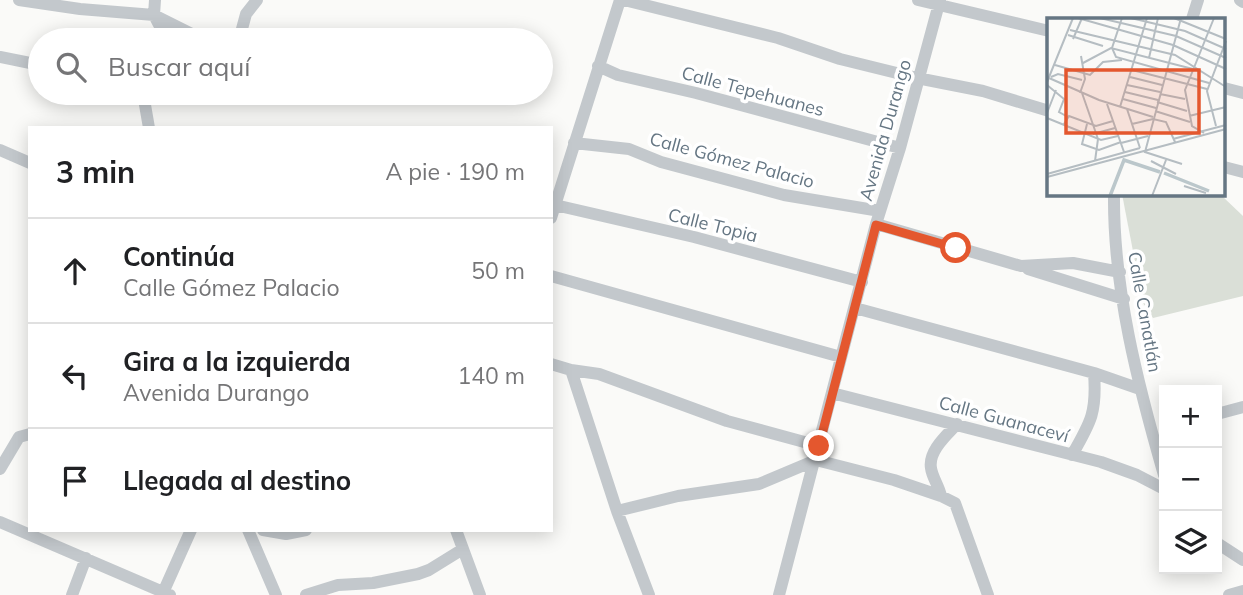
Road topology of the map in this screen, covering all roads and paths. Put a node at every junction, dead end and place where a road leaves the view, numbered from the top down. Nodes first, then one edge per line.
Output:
1 (19, 0) edge
2 (155, 0) edge
3 (257, 0) edge
4 (622, 0) edge
5 (918, 0) edge
6 (1198, 0) edge
7 (939, 2) edge
8 (154, 15) junction
9 (1192, 18) edge
10 (161, 28) edge
11 (180, 28) edge
12 (242, 28) edge
13 (1047, 31) edge
14 (0, 57) edge
15 (28, 63) edge
16 (598, 66) junction
17 (917, 78) junction
18 (1226, 89) edge
19 (1243, 93) edge
20 (141, 105) edge
21 (1047, 110) edge
22 (148, 126) edge
23 (574, 143) junction
24 (900, 148) junction
25 (0, 150) edge
26 (28, 162) edge
27 (1226, 168) edge
28 (1243, 172) edge
29 (1114, 196) edge
30 (880, 211) junction
31 (553, 212) edge
32 (876, 225) junction
33 (1021, 266) junction
34 (1120, 272) junction
35 (553, 277) edge
36 (862, 282) junction
37 (1124, 299) junction
38 (855, 308) junction
39 (841, 357) junction
40 (553, 365) edge
41 (571, 370) junction
42 (1094, 373) junction
43 (1140, 389) junction
44 (832, 393) junction
45 (1243, 407) edge
46 (1222, 413) edge
47 (957, 424) junction
48 (1158, 430) edge
49 (28, 435) edge
50 (0, 439) edge
51 (14, 443) junction
52 (819, 446) junction
53 (1160, 448) edge
54 (1072, 455) junction
55 (816, 460) junction
56 (0, 469) edge
57 (1159, 487) edge
58 (941, 496) junction
59 (617, 511) junction
60 (0, 522) edge
61 (190, 532) edge
62 (249, 532) edge
63 (274, 532) edge
64 (296, 532) edge
65 (457, 532) edge
66 (1222, 546) edge
67 (463, 549) junction
68 (86, 558) junction
69 (1243, 560) edge
70 (1243, 591) edge
71 (165, 594) edge
72 (72, 595) edge
73 (276, 595) edge
74 (306, 595) edge
75 (480, 595) edge
76 (649, 595) edge
77 (779, 595) edge
78 (988, 595) edge
79 (1229, 595) edge

1 - 8 street
2 - 8 street
3 - 12 street
4 - 16 street
4 - 17 street
5 - 7 street
6 - 9 street
7 - 13 street
7 - 17 street, Avenida Durango
8 - 10 street
8 - 11 street
14 - 15 street
16 - 23 street
16 - 24 street, Calle Tepehuanes
17 - 21 street
17 - 24 street, Avenida Durango
18 - 19 street
20 - 22 street
23 - 30 street, Calle Gómez Palacio
23 - 31 street
24 - 30 street, Avenida Durango
25 - 26 street
27 - 28 street
29 - 34 street, Calle Canatlán
30 - 32 street, Avenida Durango
31 - 36 street, Calle Topia
32 - 33 street
32 - 36 street, Avenida Durango
33 - 34 street
33 - 37 street
34 - 37 street, Calle Canatlán
35 - 39 street
36 - 38 street, Avenida Durango
37 - 43 street, Calle Canatlán
38 - 39 street, Avenida Durango
38 - 42 street
39 - 44 street, Avenida Durango
40 - 41 street
41 - 52 street
41 - 59 street
42 - 43 street
42 - 54 street
43 - 48 street, Calle Canatlán
44 - 47 street, Calle Guanaceví
44 - 52 street, Avenida Durango
45 - 46 street
47 - 54 street, Calle Guanaceví
47 - 58 street
48 - 53 street, Calle Canatlán
49 - 51 street
50 - 51 street
51 - 56 street
52 - 55 street, Avenida Durango
54 - 57 street, Calle Guanaceví
55 - 58 street
55 - 59 street
55 - 77 street, Avenida Durango
58 - 78 street
59 - 76 street
60 - 68 street
61 - 71 street
62 - 73 street
63 - 64 street
65 - 67 street
66 - 69 street
67 - 74 street
67 - 75 street
68 - 71 street
68 - 72 street
70 - 79 street

